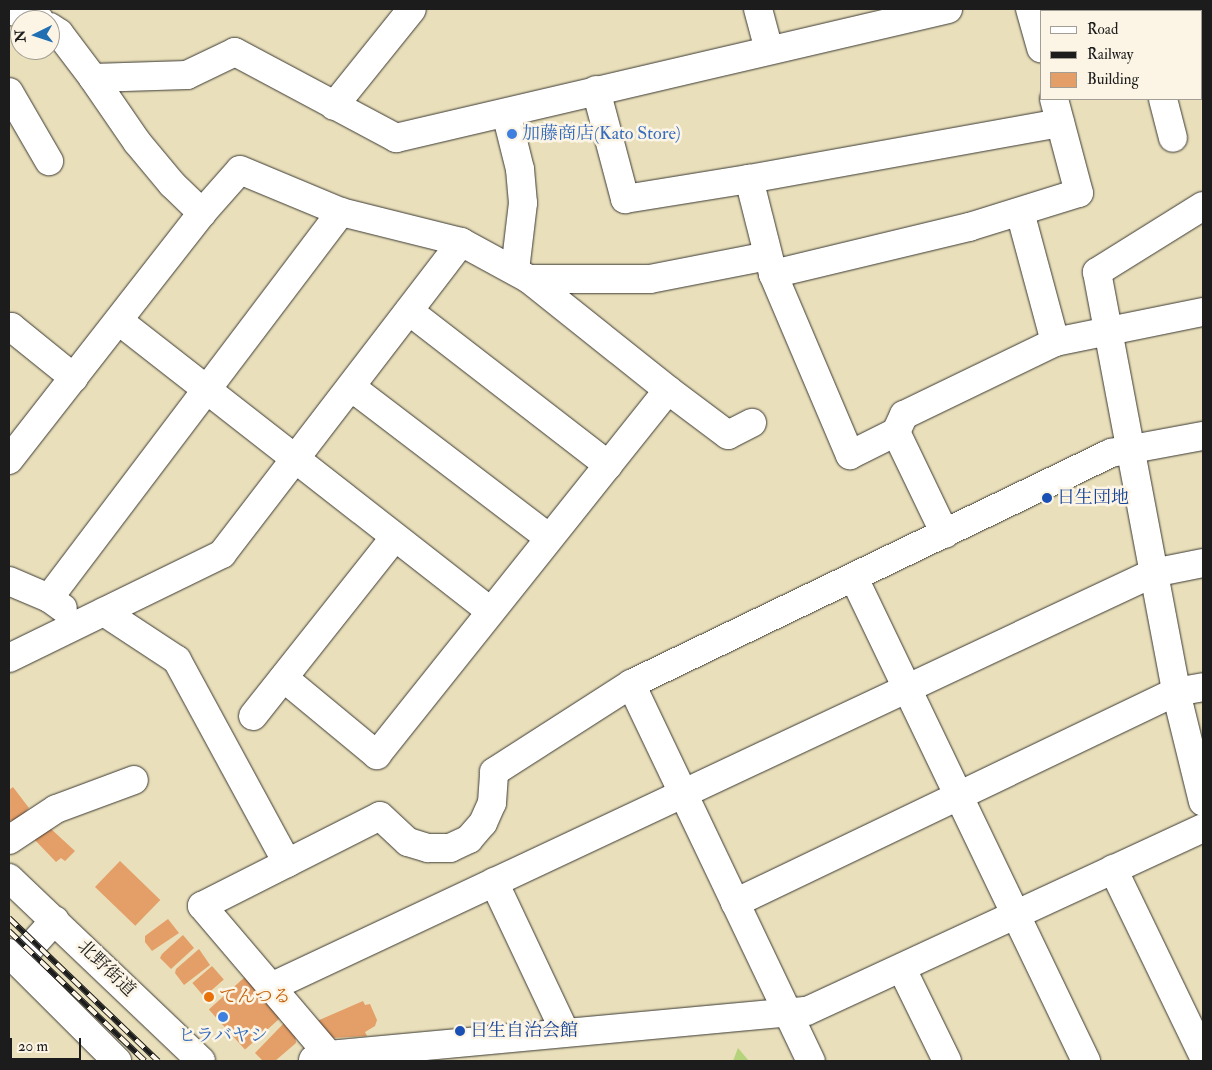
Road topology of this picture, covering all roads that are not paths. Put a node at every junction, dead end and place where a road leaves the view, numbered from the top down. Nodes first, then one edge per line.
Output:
1 (412, 9) edge
2 (758, 9) edge
3 (948, 9) edge
4 (1030, 9) edge
5 (914, 13) edge
6 (60, 34) edge
7 (1040, 44) edge
8 (769, 50) junction
9 (93, 78) junction
10 (596, 90) junction
11 (9, 92) edge
12 (1163, 100) edge
13 (334, 106) junction
14 (1057, 111) edge
15 (506, 113) junction
16 (1173, 138) dead end
17 (49, 161) dead end
18 (749, 179) junction
19 (1203, 206) edge
20 (202, 212) junction
21 (341, 212) junction
22 (1020, 212) junction
23 (461, 242) junction
24 (771, 265) junction
25 (522, 275) junction
26 (409, 311) junction
27 (1203, 312) edge
28 (119, 321) junction
29 (9, 330) edge
30 (1109, 331) junction
31 (1055, 342) junction
32 (74, 378) junction
33 (351, 387) junction
34 (206, 389) junction
35 (668, 390) junction
36 (752, 422) dead end
37 (896, 432) junction
38 (1203, 436) edge
39 (1129, 449) junction
40 (9, 460) edge
41 (295, 462) junction
42 (608, 465) junction
43 (945, 534) junction
44 (394, 538) junction
45 (549, 538) junction
46 (1203, 562) edge
47 (1153, 573) junction
48 (854, 578) junction
49 (9, 581) edge
50 (49, 598) junction
51 (490, 611) junction
52 (93, 617) junction
53 (9, 658) edge
54 (284, 678) junction
55 (632, 684) junction
56 (907, 686) junction
57 (1203, 687) edge
58 (1176, 692) junction
59 (253, 716) dead end
60 (134, 780) dead end
61 (683, 794) junction
62 (960, 795) junction
63 (1203, 802) edge
64 (1203, 828) edge
65 (9, 840) edge
66 (287, 863) junction
67 (1113, 870) junction
68 (9, 878) edge
69 (494, 882) junction
70 (735, 903) junction
71 (1016, 915) junction
72 (55, 920) junction
73 (13, 957) edge
74 (902, 969) junction
75 (271, 987) junction
76 (788, 1013) junction
77 (565, 1032) junction
78 (1203, 1054) edge
79 (338, 1058) edge
80 (117, 1061) edge
81 (201, 1061) edge
82 (811, 1061) edge
83 (947, 1061) edge
84 (1086, 1061) edge

1 - 13 street
2 - 8 street
3 - 5 street
4 - 7 street
5 - 8 street
6 - 9 street
8 - 10 street
9 - 13 street
9 - 20 street
10 - 15 street
10 - 18 street
11 - 17 street
12 - 16 street
13 - 15 street
14 - 18 street
14 - 22 street
15 - 25 street
18 - 24 street
19 - 30 street
20 - 21 street
20 - 28 street
21 - 23 street
21 - 34 street
22 - 24 street
22 - 31 street
23 - 25 street
23 - 26 street
24 - 25 street
24 - 37 street
25 - 35 street
26 - 33 street
26 - 42 street
27 - 30 street
28 - 32 street
28 - 34 street
29 - 32 street
30 - 31 street
30 - 39 street
31 - 37 street
32 - 40 street
33 - 41 street
33 - 45 street
34 - 41 street
34 - 50 street
35 - 36 street
35 - 42 street
37 - 43 street
38 - 39 street
39 - 43 street
39 - 47 street
41 - 44 street
41 - 52 street
42 - 45 street
43 - 48 street
44 - 51 street
44 - 54 street
45 - 51 street
46 - 47 street
47 - 56 street
47 - 58 street
48 - 55 street
48 - 56 street
49 - 50 street
50 - 52 street
51 - 54 street
52 - 53 street
52 - 66 street
54 - 59 street
55 - 61 street
55 - 66 street
56 - 61 street
56 - 62 street
57 - 58 street
58 - 62 street
58 - 63 street
60 - 65 street
61 - 69 street
61 - 70 street
62 - 70 street
62 - 71 street
64 - 67 street
66 - 75 street
67 - 71 street
67 - 78 street
68 - 72 street, 北野街道
69 - 75 street
69 - 77 street
70 - 76 street
71 - 74 street
71 - 84 street
72 - 73 street
72 - 81 street, 北野街道
73 - 80 street
74 - 76 street
74 - 83 street
75 - 79 street
76 - 77 street
76 - 82 street
77 - 79 street

